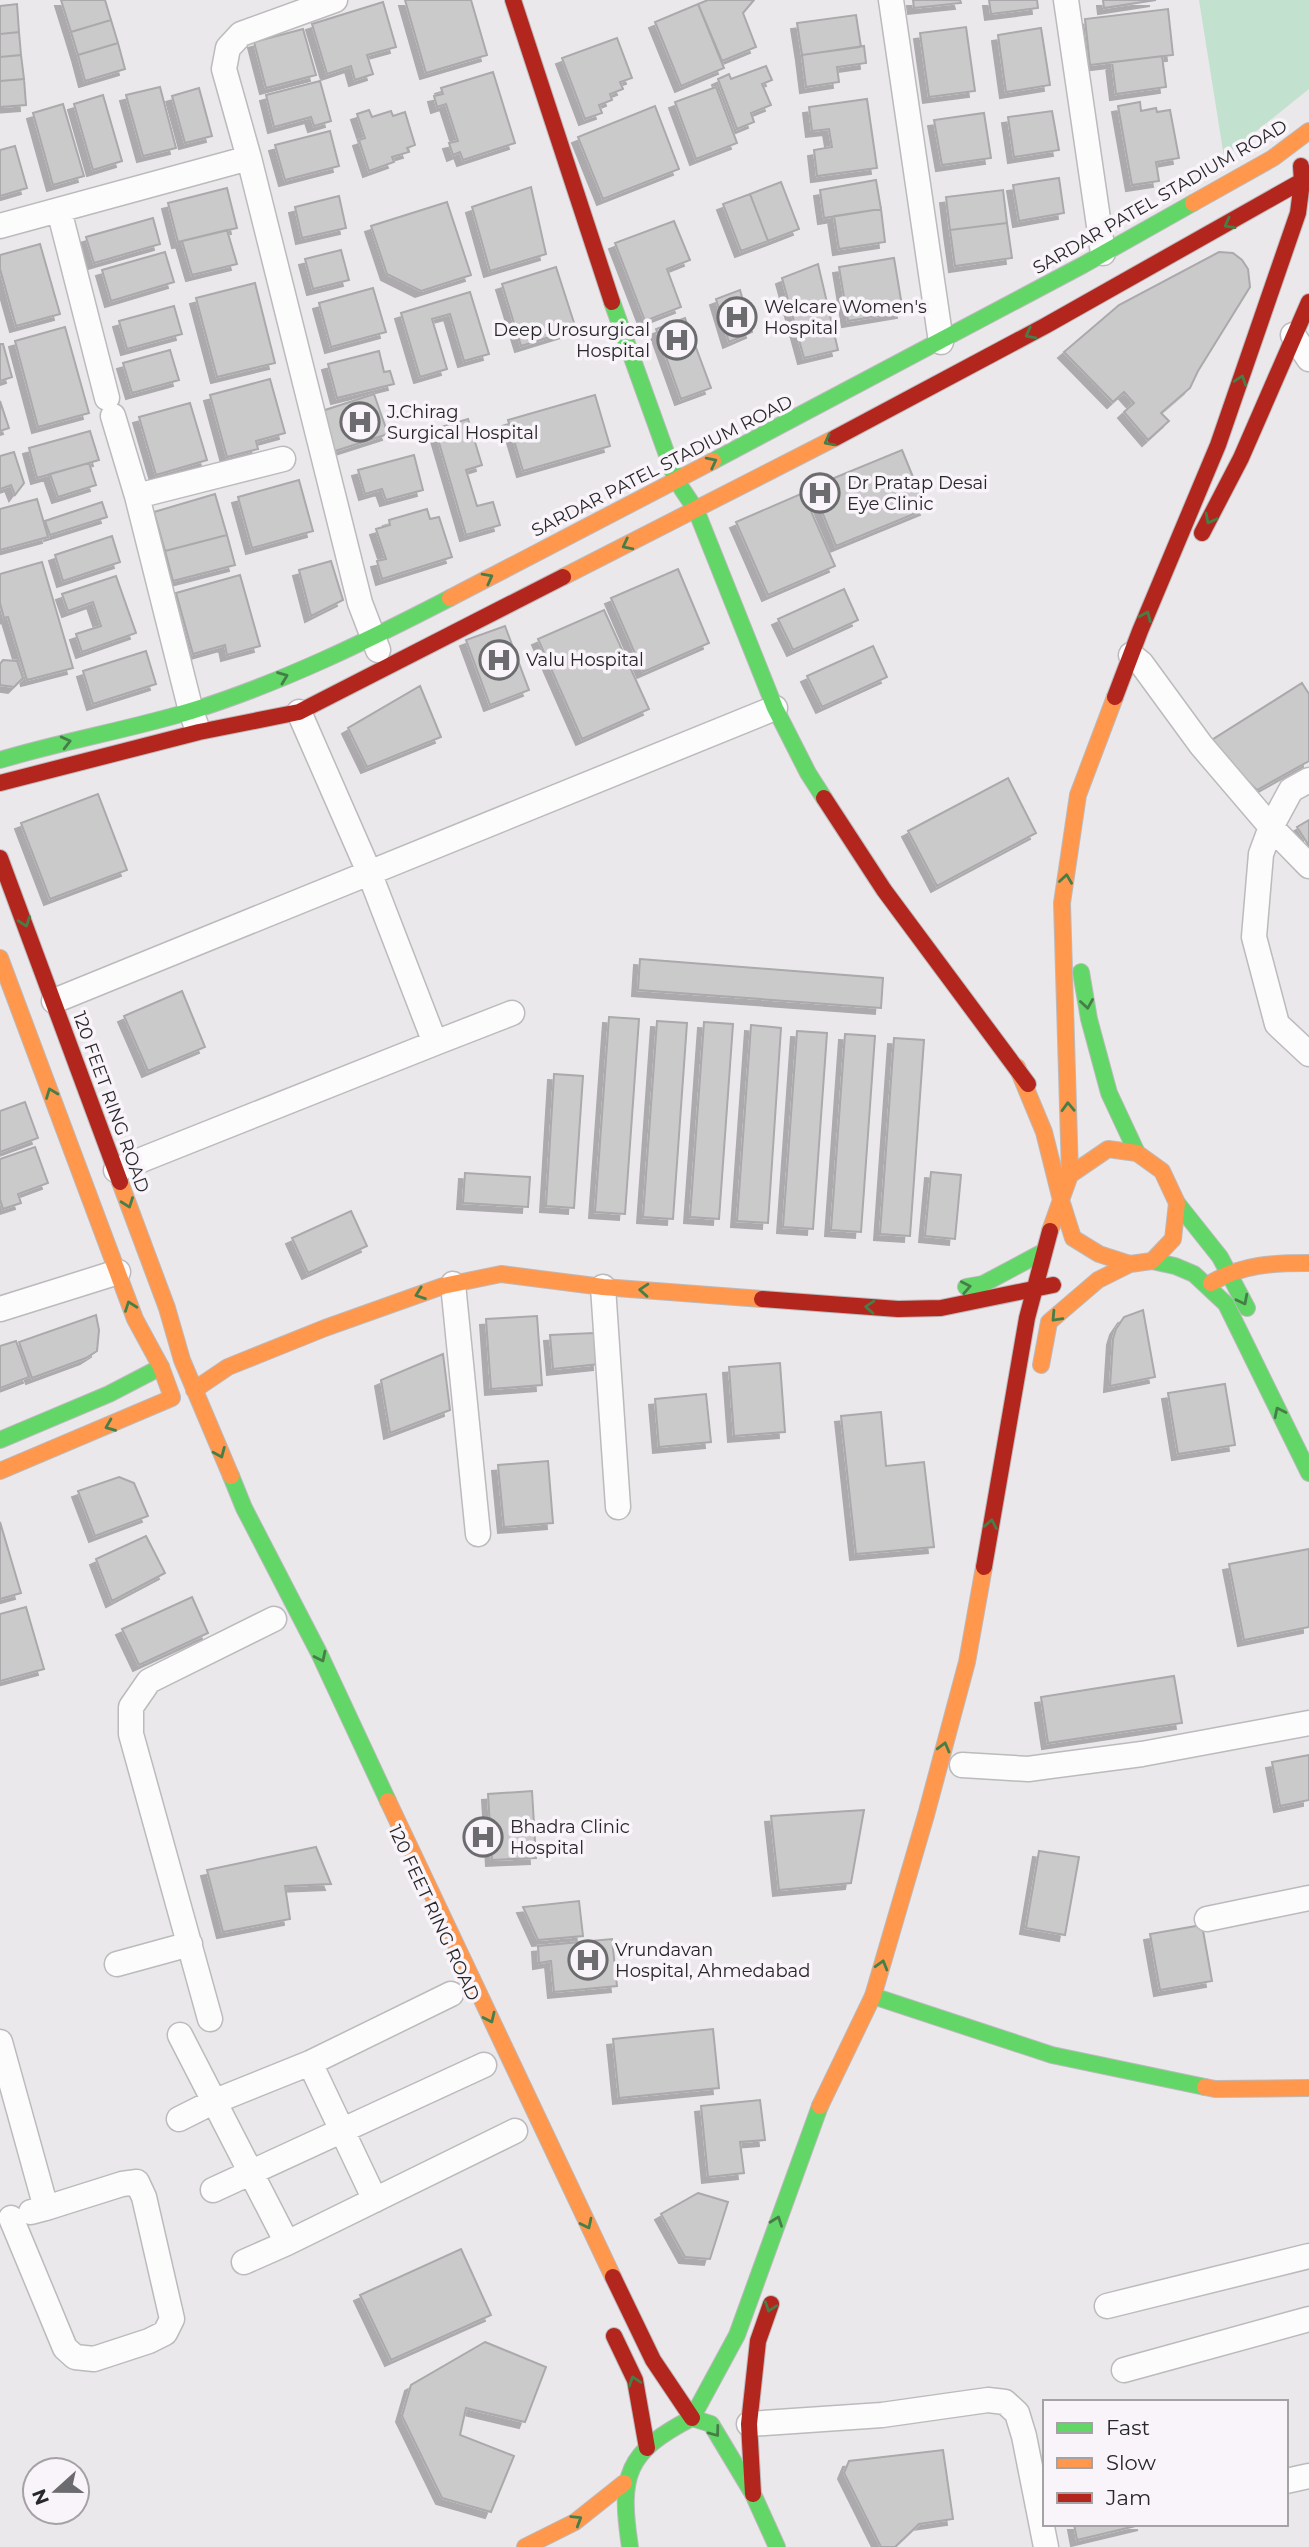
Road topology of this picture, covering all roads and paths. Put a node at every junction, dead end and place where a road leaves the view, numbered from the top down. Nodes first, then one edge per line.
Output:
1 (335, 0) edge
2 (513, 0) edge
3 (891, 0) edge
4 (1066, 0) edge
5 (1303, 135) edge
6 (249, 158) junction
7 (1306, 179) edge
8 (59, 210) junction
9 (0, 226) edge
10 (1276, 228) dead end
11 (1103, 253) junction
12 (1285, 254) junction
13 (1309, 302) edge
14 (1293, 335) junction
15 (941, 342) junction
16 (1309, 359) edge
17 (283, 459) dead end
18 (676, 480) junction
19 (137, 496) junction
20 (696, 510) junction
21 (1193, 551) dead end
22 (1181, 575) dead end
23 (372, 637) junction
24 (1136, 659) junction
25 (386, 666) junction
26 (775, 708) junction
27 (299, 712) junction
28 (195, 722) junction
29 (0, 760) edge
30 (1309, 780) edge
31 (0, 783) edge
32 (1271, 827) junction
33 (0, 858) edge
34 (1309, 866) edge
35 (369, 872) junction
36 (0, 958) edge
37 (54, 1001) junction
38 (512, 1013) dead end
39 (435, 1043) junction
40 (1309, 1054) edge
41 (1017, 1067) junction
42 (1137, 1153) junction
43 (116, 1170) junction
44 (1070, 1175) junction
45 (1061, 1200) junction
46 (1177, 1203) junction
47 (1043, 1252) junction
48 (513, 1259) dead end
49 (488, 1260) dead end
50 (1152, 1261) junction
51 (1309, 1263) edge
52 (1130, 1264) junction
53 (1227, 1271) junction
54 (118, 1272) junction
55 (1098, 1280) junction
56 (740, 1281) dead end
57 (453, 1284) junction
58 (1209, 1284) junction
59 (603, 1287) junction
60 (1034, 1288) junction
61 (367, 1296) dead end
62 (0, 1309) edge
63 (1253, 1321) dead end
64 (223, 1352) dead end
65 (188, 1359) junction
66 (160, 1367) junction
67 (1040, 1375) dead end
68 (194, 1390) junction
69 (175, 1405) junction
70 (0, 1440) edge
71 (0, 1471) edge
72 (1309, 1473) edge
73 (618, 1507) dead end
74 (478, 1534) dead end
75 (274, 1619) dead end
76 (1309, 1723) edge
77 (962, 1765) dead end
78 (1309, 1898) edge
79 (1207, 1919) dead end
80 (190, 1944) junction
81 (117, 1964) dead end
82 (451, 1994) dead end
83 (873, 1996) junction
84 (210, 2019) dead end
85 (180, 2035) dead end
86 (0, 2042) edge
87 (310, 2063) junction
88 (484, 2064) dead end
89 (1309, 2088) edge
90 (213, 2102) junction
91 (179, 2119) dead end
92 (342, 2131) junction
93 (515, 2131) dead end
94 (250, 2173) junction
95 (213, 2190) dead end
96 (375, 2200) junction
97 (46, 2208) junction
98 (6, 2219) edge
99 (287, 2243) junction
100 (1309, 2256) edge
101 (244, 2262) dead end
102 (775, 2292) dead end
103 (1107, 2306) dead end
104 (1309, 2319) edge
105 (606, 2320) dead end
106 (1124, 2370) dead end
107 (692, 2418) junction
108 (749, 2424) junction
109 (647, 2448) junction
110 (1309, 2476) edge
111 (1288, 2481) edge
112 (624, 2483) junction
113 (753, 2494) junction
114 (777, 2542) edge
115 (525, 2547) edge
116 (630, 2547) edge
117 (1046, 2547) edge

1 - 6 street
2 - 18 street
3 - 15 street
4 - 11 street
5 - 7 street
5 - 11 street, SARDAR PATEL STADIUM ROAD
6 - 8 street
6 - 23 street
7 - 12 street
7 -> 20 street, SARDAR PATEL STADIUM ROAD
8 - 9 street
8 - 19 street
10 - 12 street
11 - 15 street, SARDAR PATEL STADIUM ROAD
24 -> 12 street
13 - 14 street
14 - 16 street
14 -> 21 street
18 -> 15 street, SARDAR PATEL STADIUM ROAD
17 - 19 street
18 - 20 street
23 -> 18 street, SARDAR PATEL STADIUM ROAD
19 - 28 street
20 -> 25 street, SARDAR PATEL STADIUM ROAD
20 - 26 street
22 - 24 street
23 - 25 street
28 -> 23 street, SARDAR PATEL STADIUM ROAD
24 - 32 street
24 -> 42 street
44 -> 24 street
25 - 27 street, SARDAR PATEL STADIUM ROAD
26 - 35 street
26 - 41 street
27 - 28 street, SARDAR PATEL STADIUM ROAD
27 - 35 street
29 -> 28 street, SARDAR PATEL STADIUM ROAD
28 - 31 street, SARDAR PATEL STADIUM ROAD
30 - 32 street
32 - 34 street
32 - 40 street
33 -> 37 street, 120 FEET RING ROAD
35 - 37 street
35 - 39 street
54 -> 36 street
37 - 43 street, 120 FEET RING ROAD
38 - 39 street
39 - 43 street
41 - 44 street
41 - 45 street
42 - 44 street
42 - 46 street
43 -> 65 street, 120 FEET RING ROAD
44 - 45 street
45 - 47 street
45 - 52 street
46 - 50 street
46 - 53 street
56 -> 47 street
47 - 60 street
48 - 49 street
50 - 52 street
50 - 58 street
51 - 53 street
52 - 55 street
53 - 58 street
53 -> 63 street
54 - 62 street
66 -> 54 street
55 - 60 street
55 -> 67 street
57 - 59 street
57 -> 68 street
57 - 74 street
72 -> 58 street
60 -> 59 street
59 - 73 street
83 -> 60 street
61 - 64 street
65 - 66 street
65 - 68 street, 120 FEET RING ROAD
66 - 69 street
66 - 70 street
68 - 69 street
68 -> 107 street, 120 FEET RING ROAD
69 -> 71 street
75 - 80 street
76 - 77 street
78 - 79 street
80 - 81 street
80 - 84 street
82 - 87 street
83 - 89 street
107 -> 83 street
85 - 90 street
86 - 97 street
87 - 90 street
87 - 92 street
88 - 92 street
90 - 91 street
90 - 94 street
92 - 94 street
92 - 96 street
93 - 96 street
94 - 95 street
94 - 99 street
96 - 99 street
97 - 98 street
97 - 98 street
99 - 101 street
100 - 103 street
102 -> 108 street
104 - 106 street
109 -> 105 street
107 - 109 street
107 -> 113 street
108 - 113 street
108 - 117 street
109 - 112 street
110 - 111 street
115 -> 112 street
112 - 116 street
113 - 114 street

